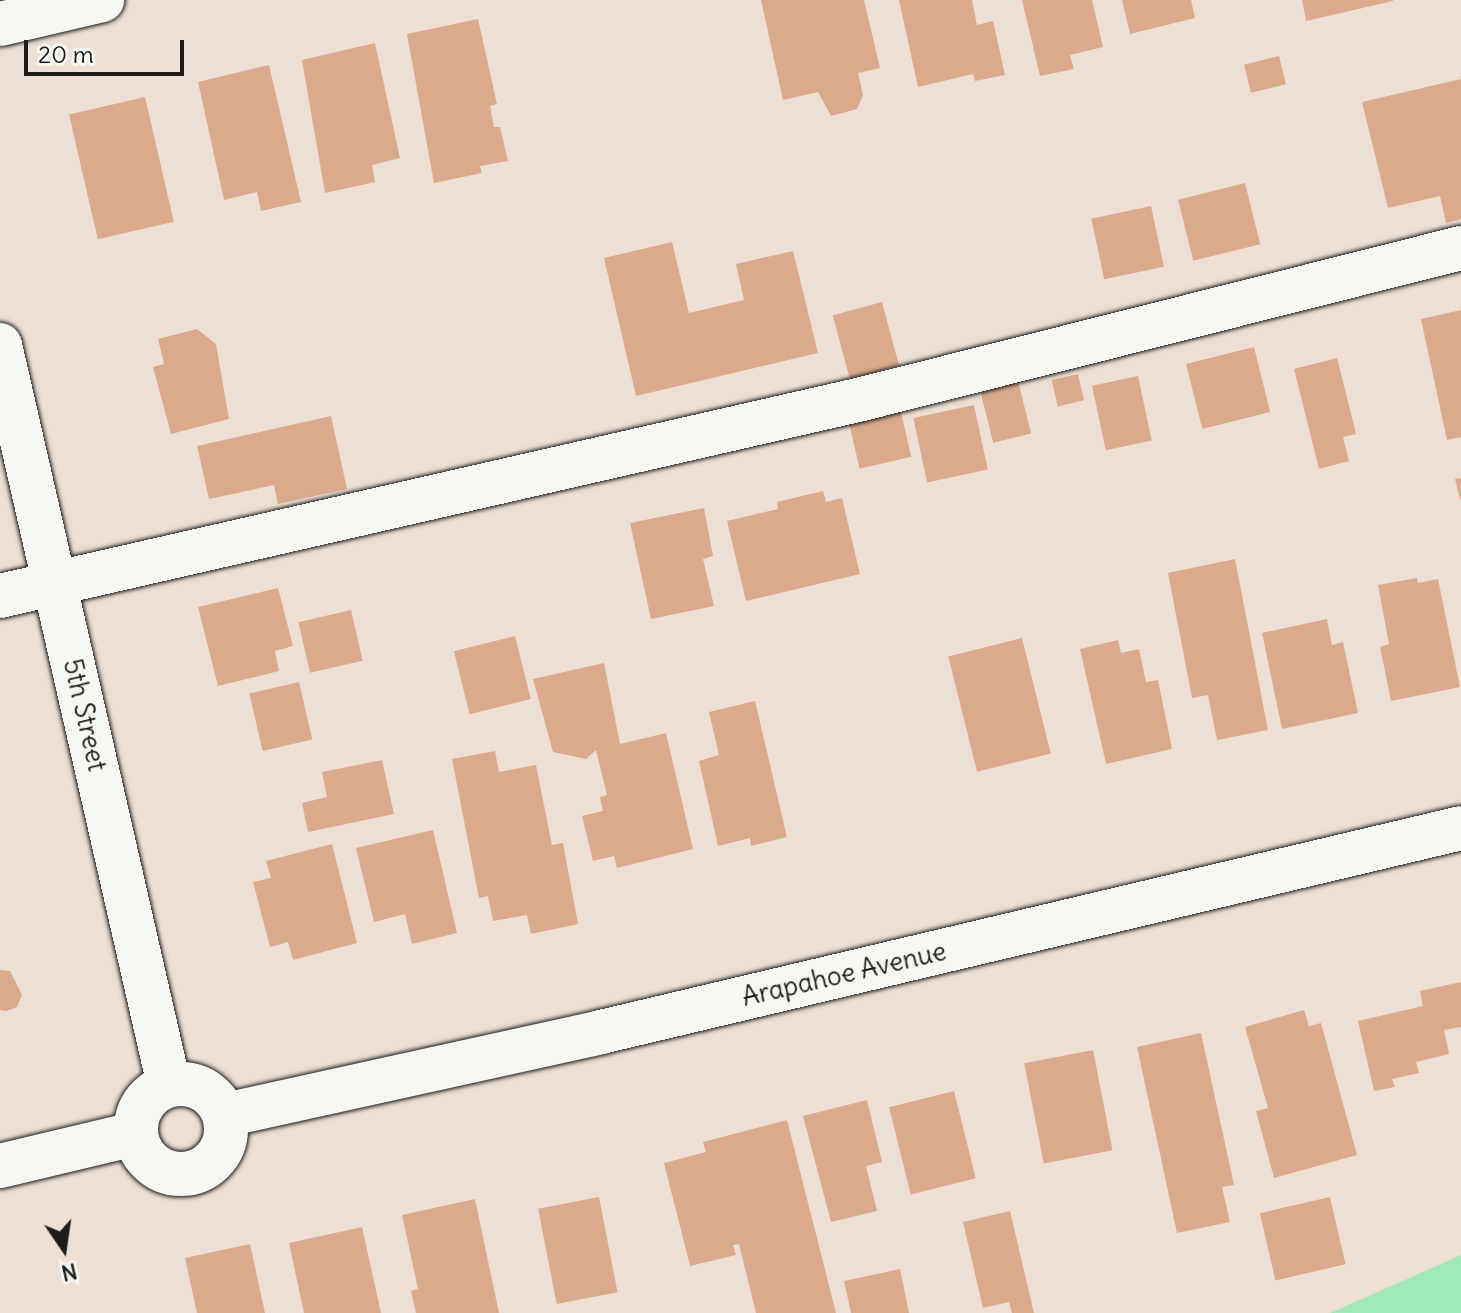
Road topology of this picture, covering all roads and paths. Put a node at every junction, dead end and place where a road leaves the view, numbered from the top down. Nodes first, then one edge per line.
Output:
1 (102, 0) edge
2 (0, 24) edge
3 (1461, 248) edge
4 (0, 345) edge
5 (54, 583) junction
6 (0, 596) edge
7 (1461, 828) edge
8 (169, 1085) junction
9 (225, 1115) junction
10 (134, 1134) junction
11 (0, 1166) edge

1 - 2 street
3 - 5 street
4 - 5 street, 5th Street
5 - 6 street
5 - 8 street, 5th Street
7 - 9 street, Arapahoe Avenue
8 - 9 street
8 - 10 street
9 - 10 street
10 - 11 street

